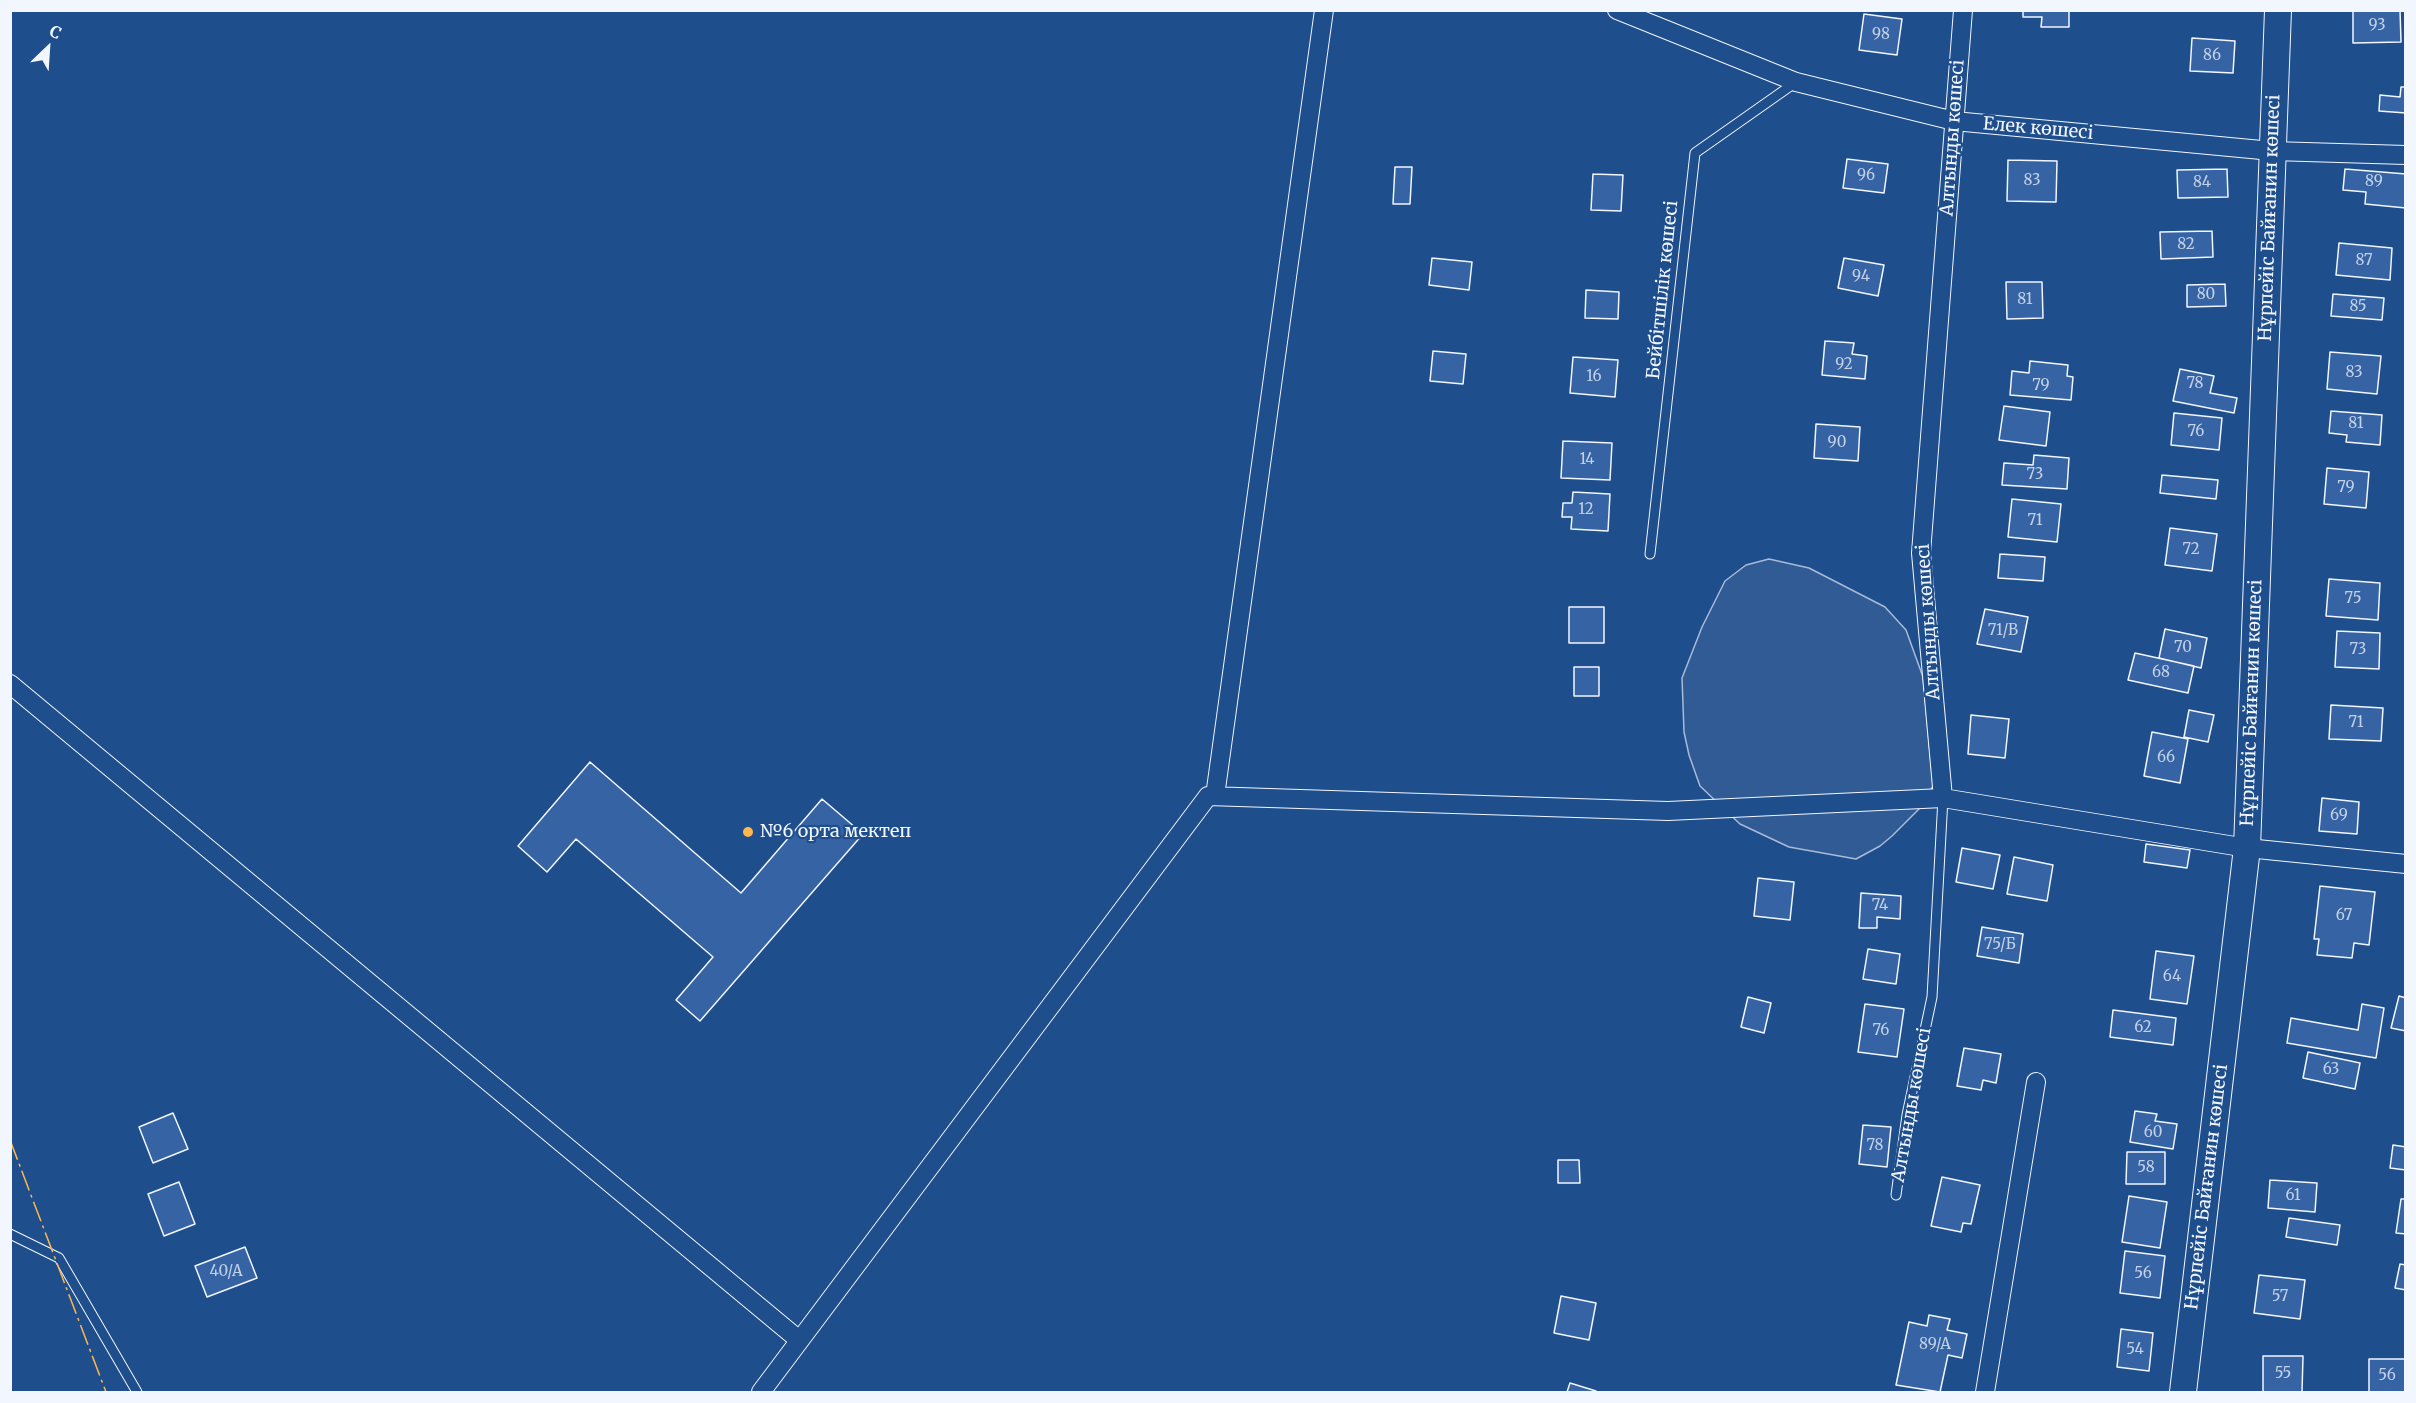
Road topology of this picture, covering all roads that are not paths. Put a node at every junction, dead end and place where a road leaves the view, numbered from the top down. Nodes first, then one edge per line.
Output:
1 (1324, 10) edge
2 (1617, 10) edge
3 (1963, 10) edge
4 (2278, 10) edge
5 (1796, 82) junction
6 (1954, 122) junction
7 (2272, 151) junction
8 (2406, 155) edge
9 (1650, 554) dead end
10 (10, 684) edge
11 (1215, 796) junction
12 (1943, 798) junction
13 (2247, 848) junction
14 (2406, 864) edge
15 (2036, 1082) dead end
16 (1896, 1195) dead end
17 (10, 1234) edge
18 (799, 1341) junction
19 (137, 1392) edge
20 (761, 1392) edge
21 (1985, 1392) edge
22 (2183, 1392) edge

1 - 11 street
2 - 5 street, Елек көшесі
3 - 6 street, Алтынды көшесі
4 - 7 street, Нұрпейіс Байғанин көшесі
5 - 6 street, Елек көшесі
5 - 9 lane, Бейбітшілік көшесі
6 - 7 street, Елек көшесі
6 - 12 street, Алтынды көшесі
7 - 8 street, Елек көшесі
7 - 13 street, Нұрпейіс Байғанин көшесі
10 - 18 street
11 - 12 street
11 - 18 street
12 - 13 street
12 - 16 lane, Алтынды көшесі
13 - 14 street
13 - 22 street, Нұрпейіс Байғанин көшесі
15 - 21 street
17 - 19 lane
18 - 20 street

